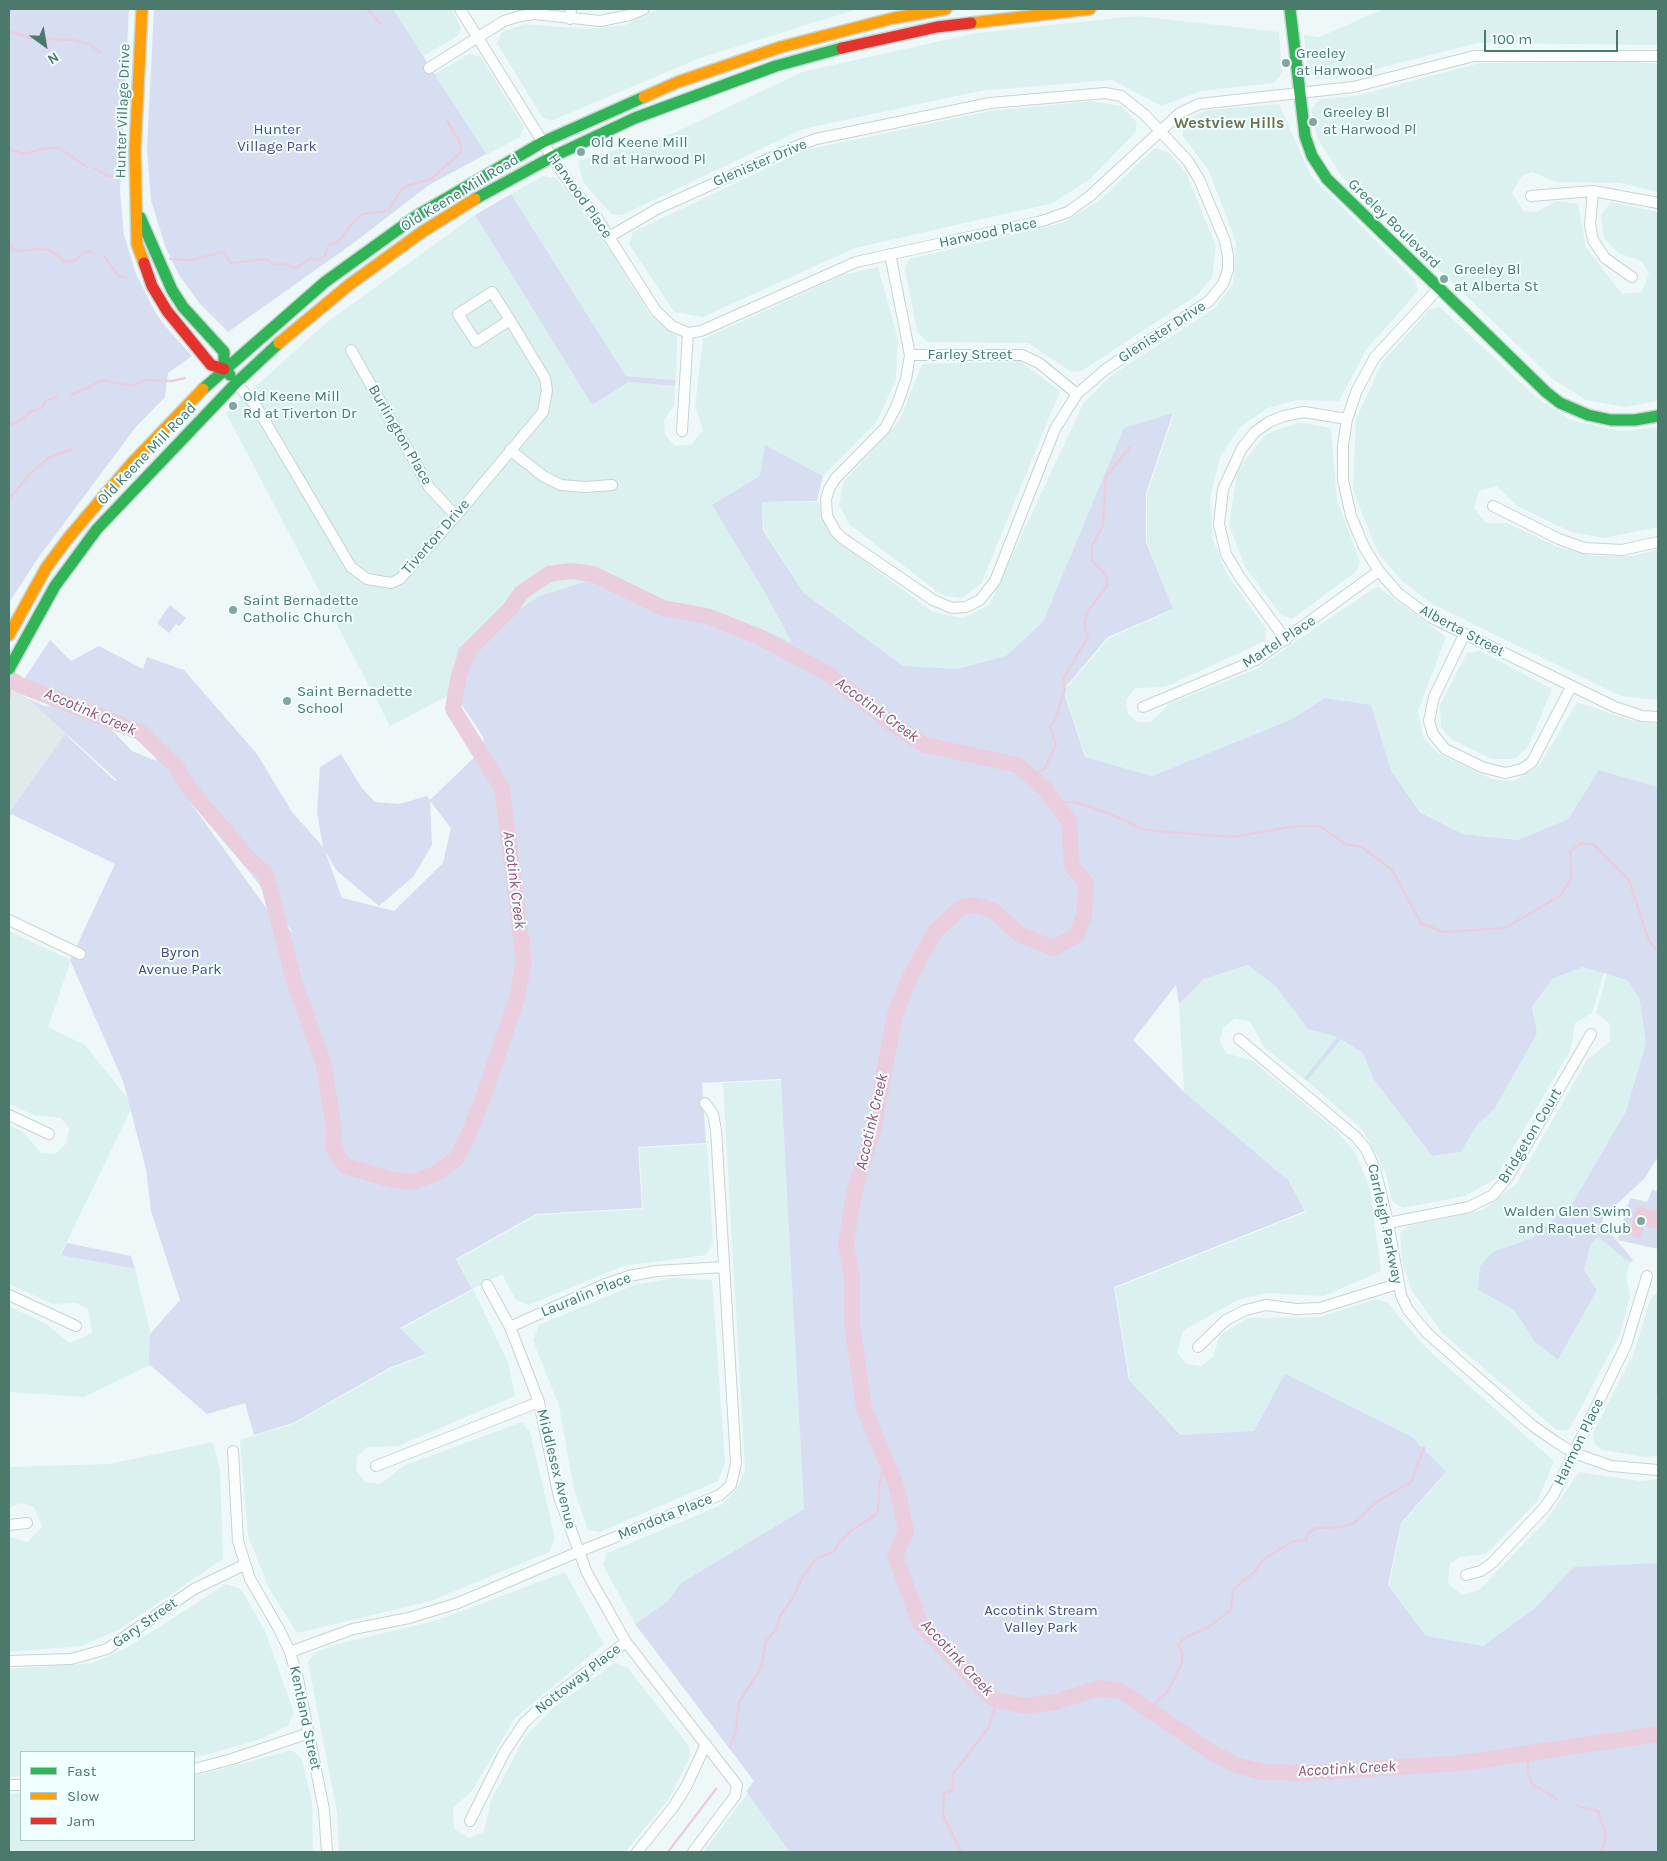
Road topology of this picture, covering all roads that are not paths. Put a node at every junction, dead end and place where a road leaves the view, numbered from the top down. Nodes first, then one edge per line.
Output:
1 (142, 9) edge
2 (460, 9) edge
3 (644, 9) edge
4 (946, 9) edge
5 (1090, 9) edge
6 (1290, 9) edge
7 (570, 14) edge
8 (477, 38) junction
9 (1658, 56) edge
10 (429, 68) dead end
11 (1298, 93) junction
12 (1160, 130) junction
13 (544, 142) junction
14 (552, 157) junction
15 (1593, 191) junction
16 (1531, 196) dead end
17 (1658, 203) edge
18 (138, 214) junction
19 (609, 237) junction
20 (890, 254) junction
21 (1632, 277) dead end
22 (1439, 288) junction
23 (510, 320) junction
24 (688, 333) junction
25 (351, 350) dead end
26 (910, 355) junction
27 (224, 369) junction
28 (236, 383) junction
29 (1077, 394) junction
30 (1658, 416) edge
31 (1347, 418) junction
32 (682, 431) dead end
33 (510, 450) junction
34 (612, 485) dead end
35 (1493, 506) dead end
36 (456, 516) junction
37 (1658, 542) edge
38 (1379, 571) junction
39 (9, 635) edge
40 (1464, 635) junction
41 (1286, 640) junction
42 (9, 669) edge
43 (1571, 686) junction
44 (1143, 707) dead end
45 (1658, 717) edge
46 (9, 920) edge
47 (80, 954) dead end
48 (1591, 1034) dead end
49 (1239, 1039) dead end
50 (705, 1103) dead end
51 (9, 1115) edge
52 (49, 1134) dead end
53 (1388, 1223) junction
54 (724, 1267) junction
55 (1647, 1276) dead end
56 (487, 1284) dead end
57 (1397, 1284) junction
58 (9, 1294) edge
59 (76, 1326) dead end
60 (510, 1327) junction
61 (1198, 1347) dead end
62 (539, 1402) junction
63 (233, 1451) dead end
64 (1574, 1453) junction
65 (376, 1466) dead end
66 (1658, 1470) edge
67 (27, 1523) dead end
68 (9, 1524) edge
69 (578, 1552) junction
70 (244, 1565) junction
71 (1466, 1575) dead end
72 (626, 1642) junction
73 (290, 1652) junction
74 (9, 1661) edge
75 (310, 1732) junction
76 (706, 1744) junction
77 (195, 1769) edge
78 (470, 1820) dead end
79 (327, 1852) edge
80 (637, 1852) edge
81 (693, 1852) edge

1 - 18 main road, Hunter Village Drive
2 - 8 street, Harwood Place
3 - 7 street
4 - 13 main road, Old Keene Mill Road
5 - 14 main road, Old Keene Mill Road
6 - 11 main road, Greeley Boulevard
7 - 8 street
8 - 10 street
8 - 13 street, Harwood Place
9 - 11 street, Harwood Place
11 - 12 street, Harwood Place
11 - 22 main road, Greeley Boulevard
12 - 19 street, Glenister Drive
12 - 20 street, Harwood Place
12 - 29 street, Glenister Drive
13 - 14 street, Harwood Place
13 - 27 main road, Old Keene Mill Road
14 - 19 street, Harwood Place
14 - 28 main road, Old Keene Mill Road
15 - 16 street
15 - 17 street
15 - 21 street
18 - 27 main road, Hunter Village Drive
18 - 27 main road, Hunter Village Drive
19 - 24 street, Harwood Place
20 - 24 street, Harwood Place
20 - 26 street, Glenister Drive
22 - 30 main road, Greeley Boulevard
22 - 31 street, Alberta Street
23 - 23 street, Tiverton Drive
23 - 33 street, Tiverton Drive
24 - 32 street
25 - 36 street, Burlington Place
26 - 29 street, Farley Street
26 - 29 street, Glenister Drive
27 - 28 main road, Hunter Village Drive
27 - 39 main road, Old Keene Mill Road
28 - 36 street, Tiverton Drive
28 - 42 main road, Old Keene Mill Road
31 - 38 street, Alberta Street
31 - 41 street
33 - 34 street
33 - 36 street, Tiverton Drive
35 - 37 street
38 - 40 street, Alberta Street
38 - 41 street, Martel Place
40 - 43 street, Alberta Street
40 - 43 street
41 - 44 street, Martel Place
43 - 45 street, Alberta Street
46 - 47 street
48 - 53 street, Bridgeton Court
49 - 53 street, Carrleigh Parkway
50 - 54 street, Mendota Place
51 - 52 street
53 - 57 street, Carrleigh Parkway
54 - 60 street, Lauralin Place
54 - 69 street, Mendota Place
55 - 64 street, Harmon Place
56 - 60 street, Middlesex Avenue
57 - 61 street
57 - 64 street, Carrleigh Parkway
58 - 59 street
60 - 62 street, Middlesex Avenue
62 - 65 street
62 - 69 street, Middlesex Avenue
63 - 70 street, Kentland Street
64 - 66 street, Carrleigh Parkway
64 - 71 street, Harmon Place
67 - 68 street
69 - 72 street, Middlesex Avenue
69 - 73 street, Mendota Place
70 - 73 street, Kentland Street
70 - 74 street, Gary Street
72 - 76 street, Middlesex Avenue
72 - 78 street, Nottoway Place
73 - 75 street, Kentland Street
75 - 77 street
75 - 79 street, Kentland Street
76 - 80 street
76 - 81 street, Middlesex Avenue

